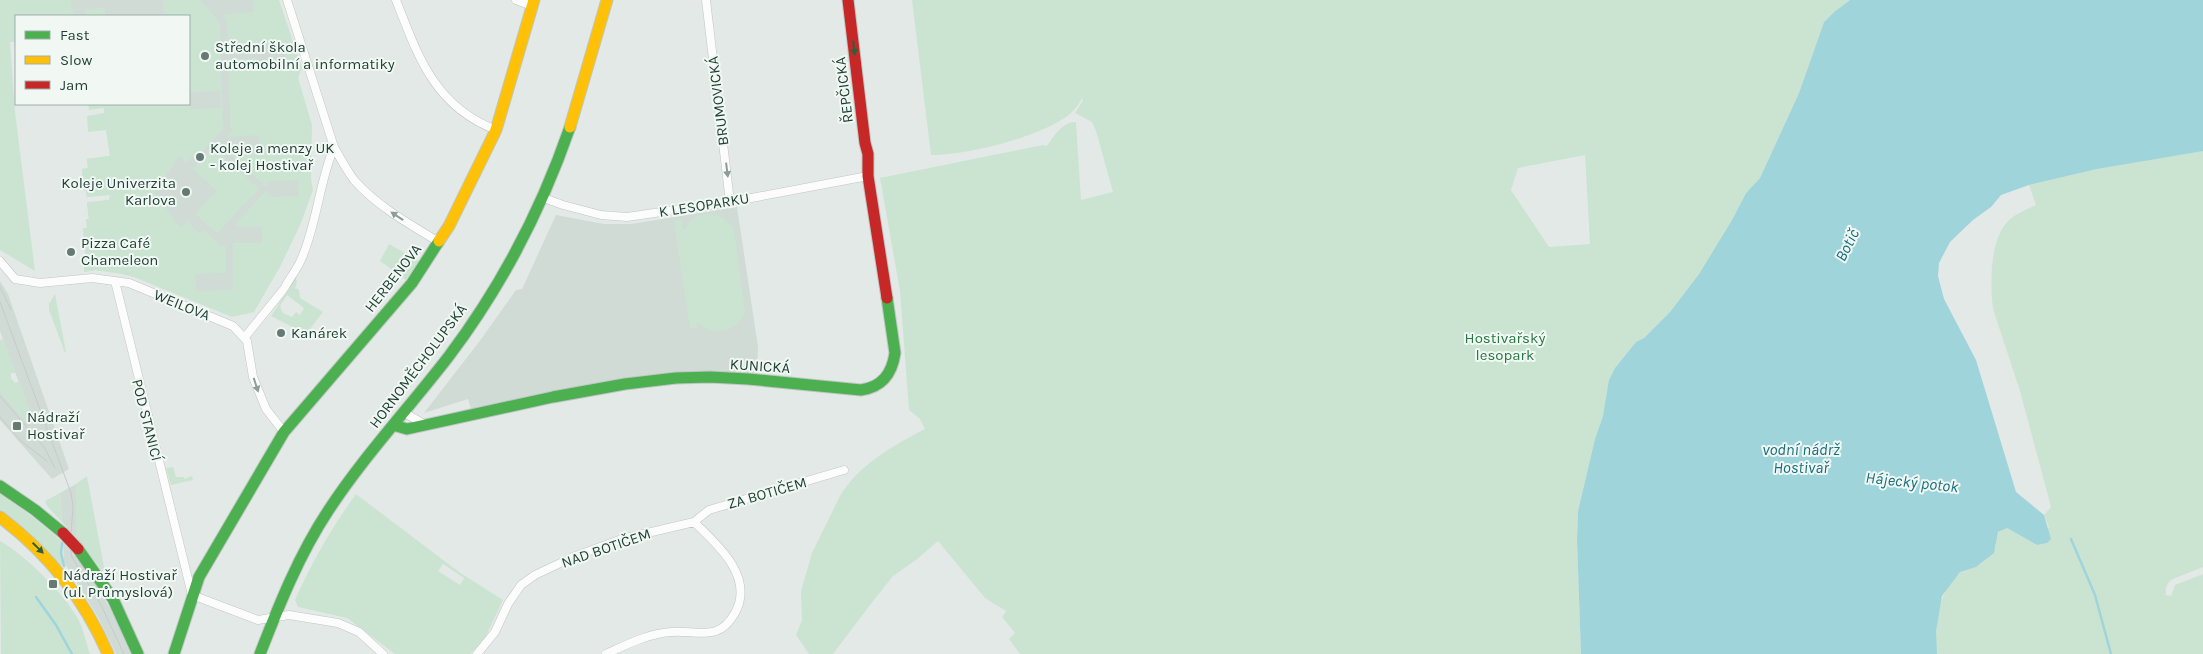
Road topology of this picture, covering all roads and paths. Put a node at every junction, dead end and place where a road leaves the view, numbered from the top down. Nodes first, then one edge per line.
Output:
1 (288, 0) edge
2 (396, 0) edge
3 (516, 0) edge
4 (607, 0) edge
5 (706, 0) edge
6 (848, 0) edge
7 (533, 3) edge
8 (496, 130) junction
9 (335, 148) junction
10 (868, 176) junction
11 (541, 197) junction
12 (730, 202) junction
13 (439, 242) junction
14 (0, 260) edge
15 (115, 281) junction
16 (245, 338) junction
17 (403, 412) junction
18 (424, 424) junction
19 (393, 425) junction
20 (284, 432) junction
21 (844, 470) dead end
22 (0, 486) edge
23 (0, 517) edge
24 (694, 522) junction
25 (192, 595) junction
26 (274, 617) junction
27 (372, 650) edge
28 (108, 654) edge
29 (138, 654) edge
30 (174, 654) edge
31 (260, 654) edge
32 (383, 654) edge
33 (477, 654) edge
34 (606, 654) edge

1 - 9 street
2 - 8 street
3 - 7 street
4 - 11 street, HORNOMĚCHOLUPSKÁ
5 -> 12 street, BRUMOVICKÁ
6 -> 10 street, ŘEPČICKÁ
7 - 8 street, HERBENOVA
8 - 13 street, HERBENOVA
13 -> 9 street
9 - 16 street
10 - 12 street, K LESOPARKU
10 - 18 street, KUNICKÁ
11 - 12 street, K LESOPARKU
11 - 17 street, HORNOMĚCHOLUPSKÁ
13 - 20 street, HERBENOVA
14 - 15 street
15 - 16 street, WEILOVA
15 - 25 street, POD STANICÍ
16 -> 20 street
17 - 18 street
17 - 19 street, HORNOMĚCHOLUPSKÁ
18 - 19 street, KUNICKÁ
19 - 26 street, HORNOMĚCHOLUPSKÁ
20 - 25 street, HERBENOVA
21 - 24 street, ZA BOTIČEM
22 - 29 street, bridge
23 -> 28 street
24 - 33 street, NAD BOTIČEM
24 - 34 street
25 - 26 street
25 - 30 street, HERBENOVA
26 - 27 street
26 - 31 street, HORNOMĚCHOLUPSKÁ
27 - 32 street

